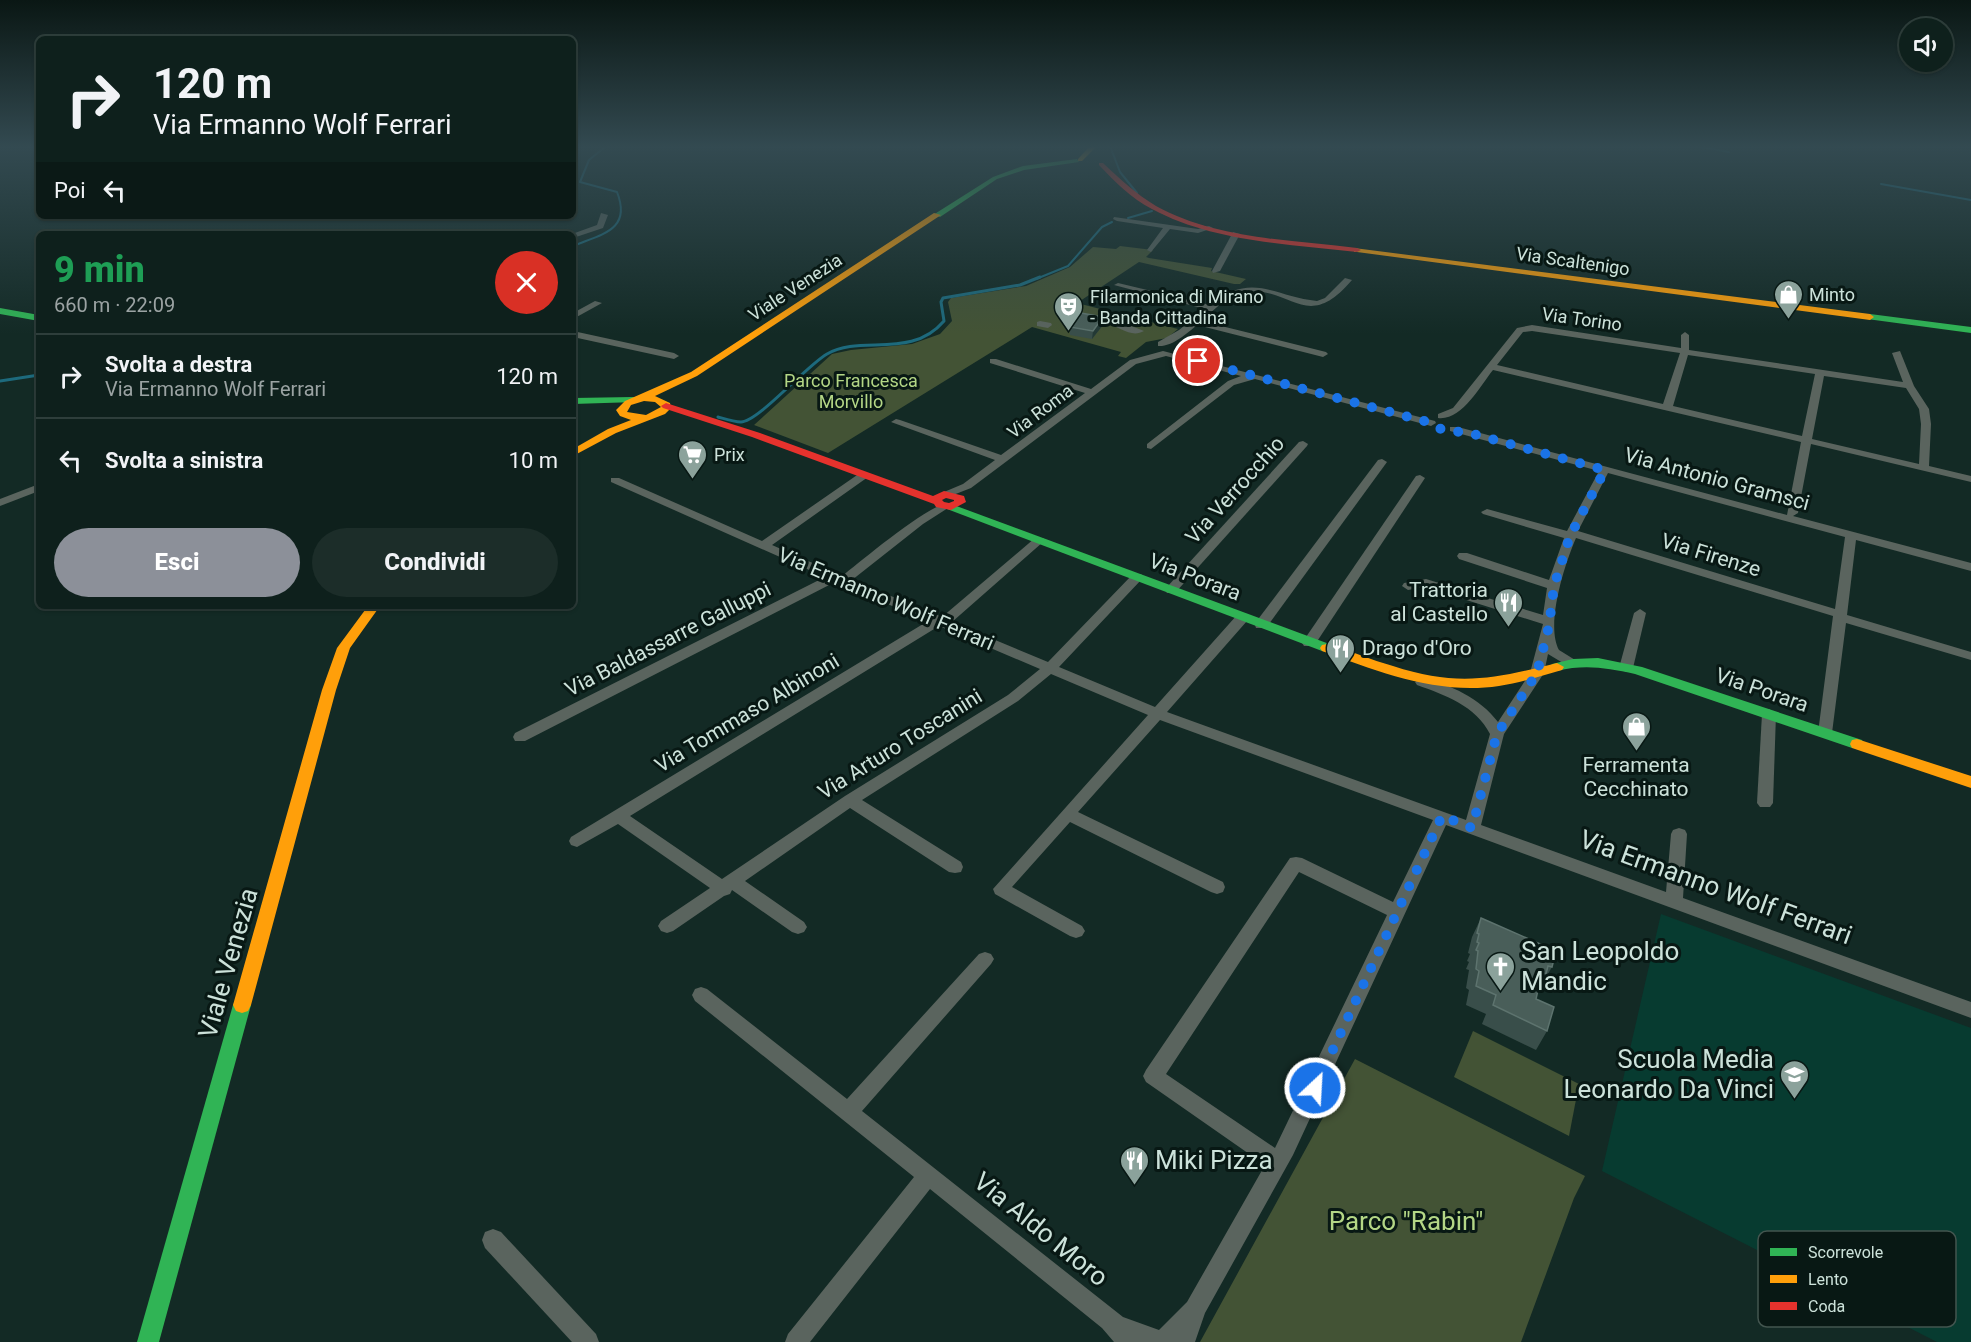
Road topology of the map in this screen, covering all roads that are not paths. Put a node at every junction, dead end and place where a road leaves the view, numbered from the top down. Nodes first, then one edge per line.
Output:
1 (948, 209) edge
2 (1155, 209) edge
3 (604, 215) dead end
4 (1117, 219) dead end
5 (1167, 228) junction
6 (1209, 228) junction
7 (1236, 234) junction
8 (576, 235) edge
9 (1151, 250) dead end
10 (1216, 271) dead end
11 (1348, 280) dead end
12 (1118, 285) dead end
13 (598, 303) dead end
14 (1213, 308) junction
15 (0, 311) edge
16 (576, 314) edge
17 (36, 317) edge
18 (1111, 321) dead end
19 (1195, 322) junction
20 (1971, 330) edge
21 (1140, 331) dead end
22 (576, 335) edge
23 (1685, 335) dead end
24 (1179, 336) junction
25 (1157, 345) junction
26 (1170, 351) junction
27 (1685, 351) junction
28 (1897, 353) dead end
29 (1323, 354) dead end
30 (674, 356) dead end
31 (993, 361) dead end
32 (1133, 362) junction
33 (1767, 364) junction
34 (1490, 366) junction
35 (1227, 369) junction
36 (1820, 372) junction
37 (694, 374) junction
38 (1261, 378) junction
39 (1908, 382) junction
40 (1231, 383) junction
41 (1092, 392) junction
42 (638, 399) junction
43 (576, 401) edge
44 (576, 402) edge
45 (666, 406) junction
46 (1667, 408) junction
47 (622, 414) junction
48 (649, 417) junction
49 (1436, 419) junction
50 (705, 420) junction
51 (1456, 421) junction
52 (897, 422) dead end
53 (1805, 440) junction
54 (592, 441) junction
55 (1303, 444) dead end
56 (1151, 446) dead end
57 (576, 451) edge
58 (1002, 459) junction
59 (1382, 462) dead end
60 (1924, 468) junction
61 (1605, 470) junction
62 (864, 475) junction
63 (1420, 478) dead end
64 (1971, 479) edge
65 (615, 480) dead end
66 (36, 489) edge
67 (949, 499) junction
68 (0, 503) edge
69 (1487, 512) dead end
70 (1792, 513) junction
71 (1851, 534) junction
72 (1571, 535) junction
73 (1039, 540) junction
74 (762, 546) junction
75 (1463, 556) dead end
76 (1971, 560) edge
77 (1971, 567) edge
78 (1137, 577) junction
79 (839, 579) junction
80 (1408, 586) dead end
81 (1554, 586) junction
82 (1171, 590) junction
83 (372, 609) edge
84 (1640, 614) dead end
85 (1839, 615) junction
86 (1242, 618) junction
87 (940, 622) junction
88 (1549, 624) junction
89 (1261, 625) junction
90 (1309, 643) junction
91 (1971, 656) edge
92 (1573, 663) junction
93 (1626, 668) junction
94 (1049, 669) junction
95 (1537, 673) junction
96 (1399, 674) junction
97 (1158, 714) junction
98 (1769, 714) junction
99 (1825, 733) junction
100 (1497, 734) junction
101 (520, 737) dead end
102 (1971, 782) edge
103 (850, 800) junction
104 (1765, 803) dead end
105 (1068, 814) junction
106 (618, 816) junction
107 (1442, 816) junction
108 (1472, 828) junction
109 (1679, 834) dead end
110 (577, 841) dead end
111 (955, 867) dead end
112 (729, 885) junction
113 (1217, 887) dead end
114 (1674, 901) junction
115 (1398, 912) junction
116 (667, 926) dead end
117 (798, 927) dead end
118 (1076, 931) dead end
119 (985, 959) dead end
120 (701, 996) dead end
121 (1971, 1011) edge
122 (848, 1113) junction
123 (1278, 1162) junction
124 (928, 1175) junction
125 (493, 1240) dead end
126 (1124, 1334) edge
127 (148, 1342) edge
128 (588, 1342) edge
129 (796, 1342) edge
130 (1166, 1342) edge

1 - 37 main road, Viale Venezia
2 - 6 main road, Via Scaltenigo
3 - 8 street
4 - 5 street
5 - 6 street
5 - 9 street
6 - 7 main road, Via Scaltenigo
7 - 10 street
7 - 20 main road, Via Scaltenigo
11 - 14 street
12 - 14 street
13 - 16 street
14 - 19 street
15 - 17 main road
18 - 21 street
19 - 24 street
19 - 29 street
22 - 30 street
23 - 27 street
24 - 25 street, Via Roma
24 - 26 street
25 - 26 street
25 - 32 street, Via Roma
26 - 32 street, Via Roma
26 - 35 street
26 - 49 street
27 - 33 street, Via Torino
27 - 34 street, Via Torino
27 - 46 street
28 - 39 street
31 - 41 street
32 - 41 street, Via Roma
33 - 36 street, Via Torino
33 - 39 street
34 - 46 street
34 - 51 street, Via Torino
35 - 38 street
35 - 40 street
36 - 39 street, Via Torino
36 - 53 street
37 - 42 main road, Viale Venezia
37 - 45 main road, Viale Venezia
37 - 50 main road
38 - 40 street
38 - 49 street
39 - 60 street
40 - 56 street
41 - 58 street, Via Roma
42 - 43 main road
42 - 45 main road
42 - 47 main road
44 - 47 main road
45 - 48 main road, Viale Venezia
45 - 50 main road
46 - 53 street
47 - 48 main road
47 - 54 main road
48 - 50 main road
48 - 54 main road
49 - 51 street, Via Torino
49 - 51 street
50 - 62 main road
51 - 61 street, Via Antonio Gramsci
51 - 70 street, Via Antonio Gramsci
52 - 58 street
53 - 60 street
53 - 70 street
54 - 57 main road
55 - 82 street, Via Verrocchio
58 - 67 street, Via Roma
59 - 89 street
60 - 64 street
61 - 71 street, Via Antonio Gramsci
61 - 72 street
62 - 67 main road
62 - 74 street
63 - 90 street
65 - 74 street, Via Ermanno Wolf Ferrari
66 - 68 street
67 - 73 main road, Via Porara
67 - 79 street, Via Baldassarre Galluppi
69 - 72 street, Via Firenze
70 - 76 street, Via Antonio Gramsci
71 - 77 street, Via Antonio Gramsci
71 - 85 street
72 - 81 street
72 - 85 street, Via Firenze
73 - 78 main road, Via Porara
73 - 87 street, Via Tommaso Albinoni
74 - 79 street, Via Ermanno Wolf Ferrari
75 - 81 street
78 - 82 main road, Via Porara
78 - 94 street, Via Arturo Toscanini
79 - 87 street, Via Ermanno Wolf Ferrari
79 - 101 street, Via Baldassarre Galluppi
80 - 88 street
81 - 88 street
82 - 86 main road, Via Porara
83 - 127 main road, Viale Venezia
84 - 93 street
85 - 91 street, Via Firenze
85 - 99 street
86 - 89 main road, Via Porara
86 - 97 street
87 - 94 street, Via Ermanno Wolf Ferrari
87 - 106 street, Via Tommaso Albinoni
88 - 92 street
88 - 95 street
89 - 90 main road, Via Porara
90 - 96 main road, Via Porara
92 - 93 main road, Via Porara
92 - 95 main road, Via Porara
93 - 98 main road, Via Porara
94 - 97 street, Via Ermanno Wolf Ferrari
94 - 103 street, Via Arturo Toscanini
95 - 96 main road, Via Porara
95 - 100 street
96 - 100 street, Via Porara
97 - 105 street
97 - 107 street, Via Ermanno Wolf Ferrari
98 - 99 main road, Via Porara
98 - 104 street
99 - 102 main road, Via Porara
100 - 108 street
103 - 111 street
103 - 112 street, Via Arturo Toscanini
105 - 113 street
105 - 118 street
106 - 110 street, Via Tommaso Albinoni
106 - 112 street
107 - 108 street, Via Ermanno Wolf Ferrari
107 - 115 street
108 - 114 street, Via Ermanno Wolf Ferrari
109 - 114 street
112 - 116 street, Via Arturo Toscanini
112 - 117 street
114 - 121 street, Via Ermanno Wolf Ferrari
115 - 123 street
115 - 123 street
119 - 122 street
120 - 122 street, Via Aldo Moro
122 - 124 street, Via Aldo Moro
123 - 130 street
124 - 126 street, Via Aldo Moro
124 - 129 street
125 - 128 street
126 - 130 street, Via Aldo Moro

